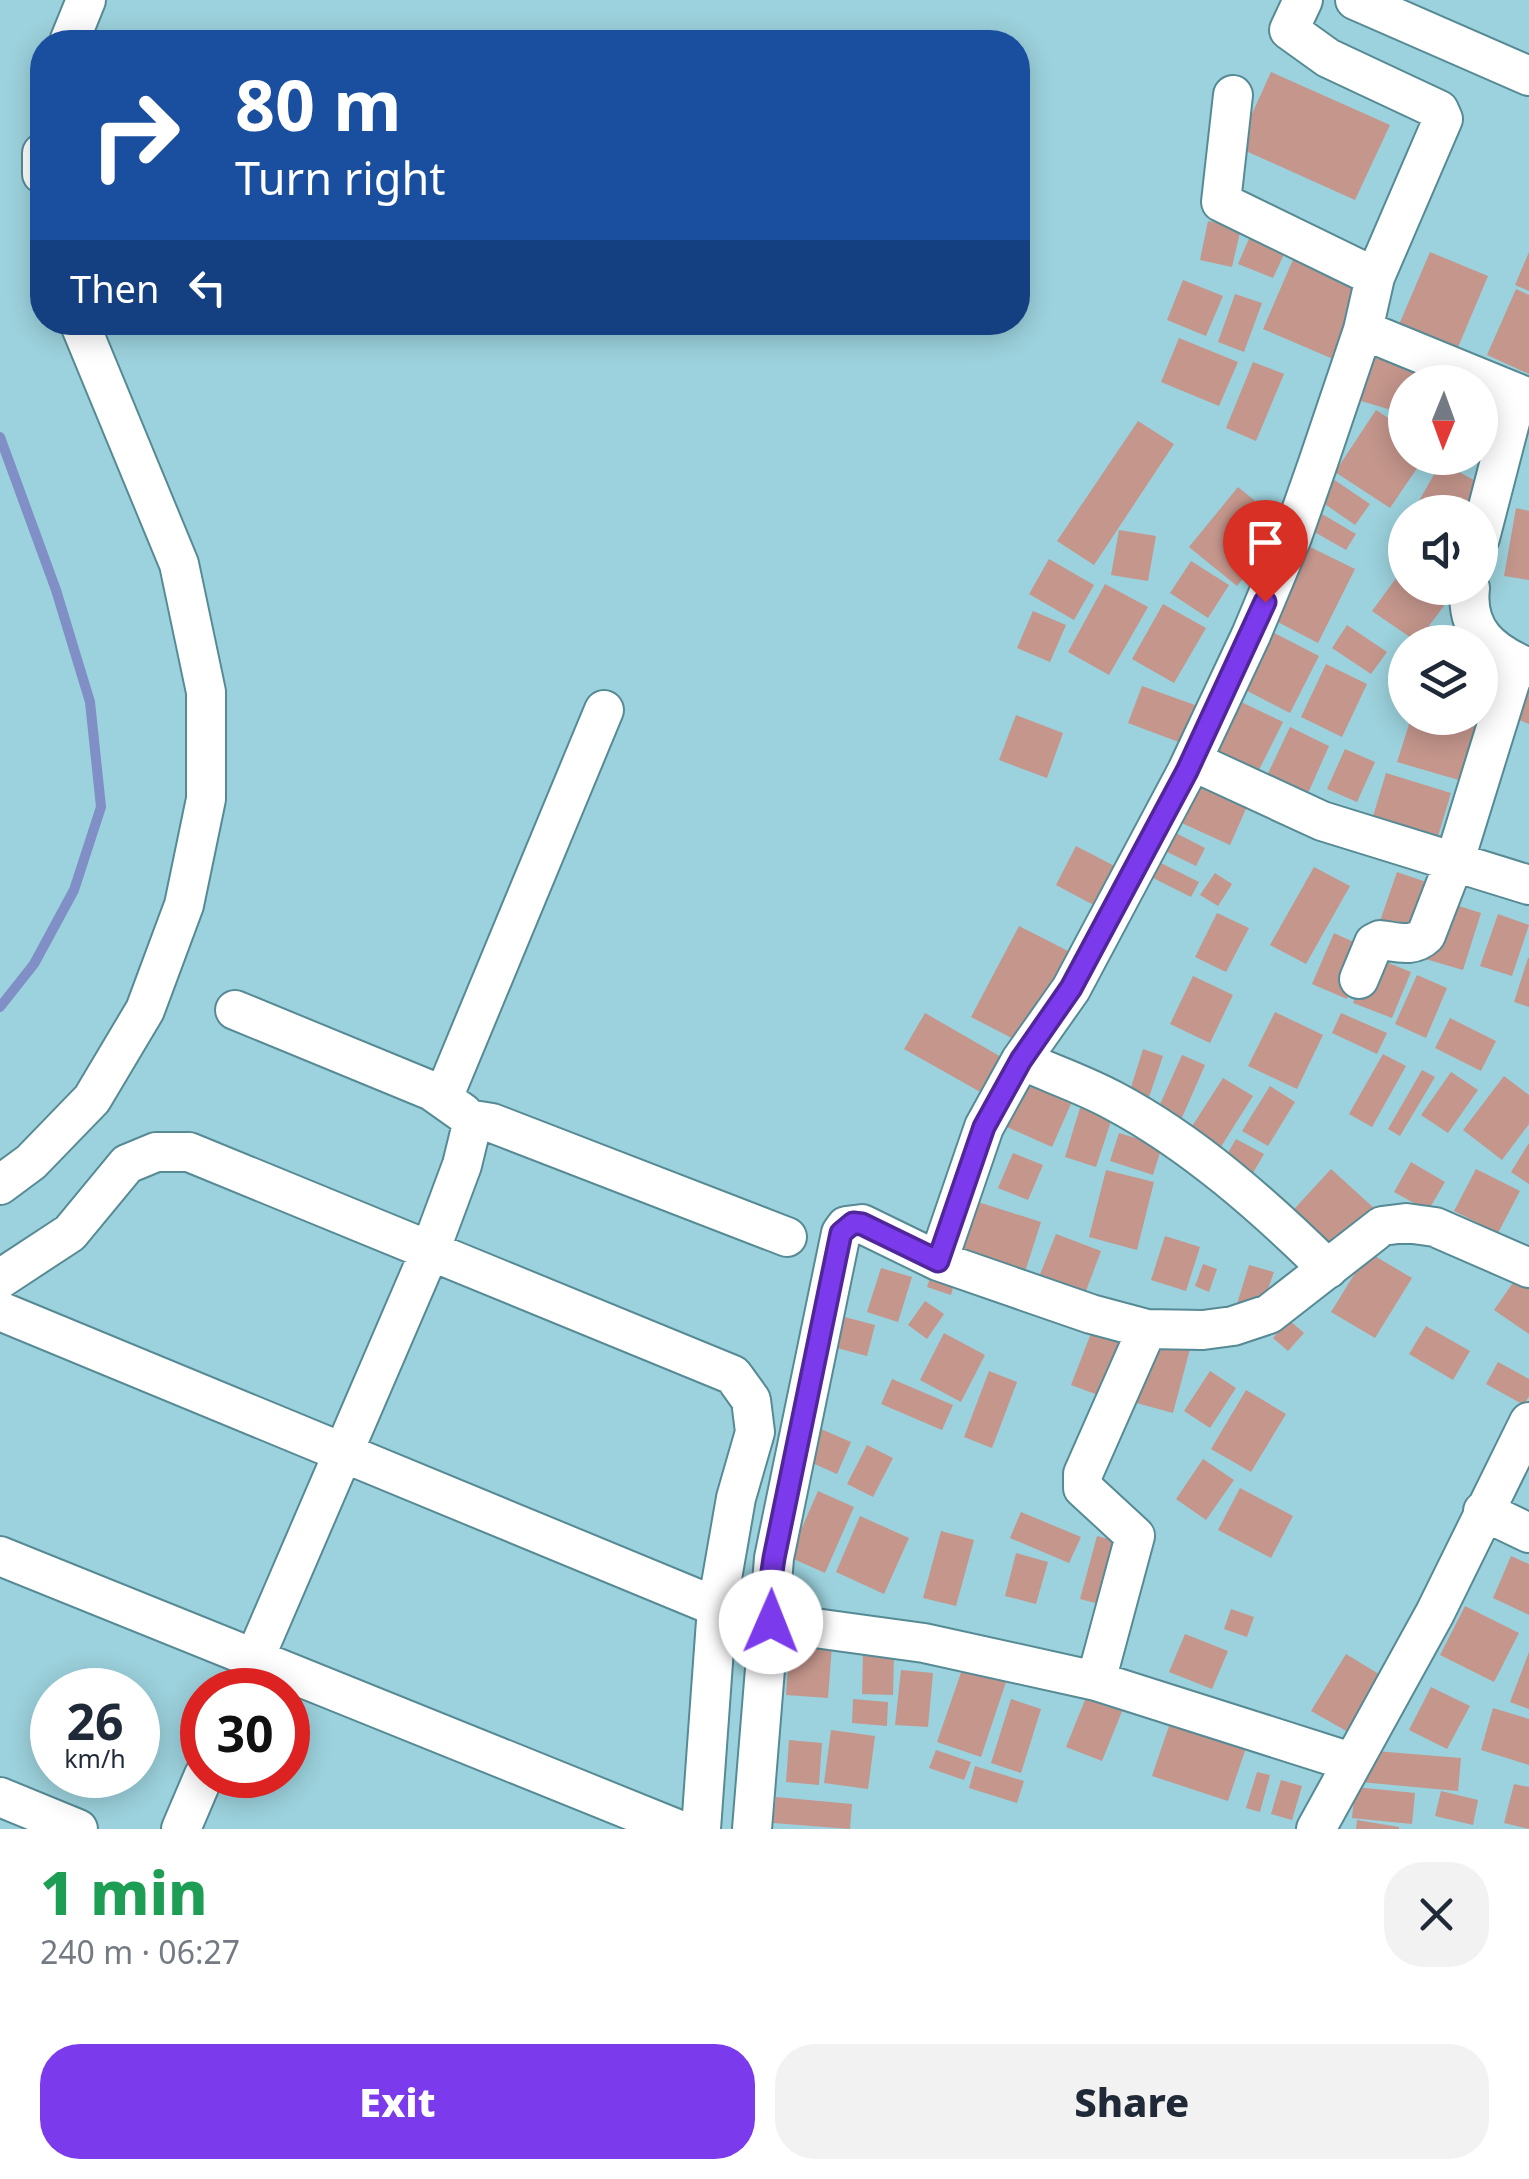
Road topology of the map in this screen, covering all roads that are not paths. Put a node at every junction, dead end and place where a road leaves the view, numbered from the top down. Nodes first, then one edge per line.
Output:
1 (86, 0) edge
2 (1303, 0) edge
3 (1355, 0) edge
4 (74, 30) edge
5 (1529, 76) edge
6 (1233, 95) dead end
7 (1375, 277) junction
8 (1363, 330) junction
9 (84, 335) edge
10 (1523, 397) edge
11 (1493, 495) edge
12 (1470, 605) edge
13 (1522, 665) edge
14 (604, 710) dead end
15 (1192, 762) junction
16 (1455, 860) junction
17 (1529, 885) edge
18 (1359, 979) dead end
19 (235, 1010) dead end
20 (1021, 1060) junction
21 (443, 1098) junction
22 (473, 1120) junction
23 (0, 1185) edge
24 (787, 1236) dead end
25 (430, 1252) junction
26 (938, 1261) junction
27 (1529, 1268) edge
28 (1328, 1269) junction
29 (0, 1279) edge
30 (0, 1311) edge
31 (1148, 1329) junction
32 (1529, 1422) edge
33 (343, 1453) junction
34 (1483, 1511) junction
35 (1529, 1532) edge
36 (0, 1556) edge
37 (716, 1606) junction
38 (771, 1622) junction
39 (235, 1668) edge
40 (251, 1668) edge
41 (1096, 1681) junction
42 (310, 1696) edge
43 (1351, 1762) junction
44 (0, 1798) edge
45 (194, 1798) edge
46 (78, 1829) edge
47 (181, 1829) edge
48 (677, 1829) edge
49 (701, 1829) edge
50 (752, 1829) edge
51 (1316, 1829) edge

1 - 4 street
2 - 7 street
3 - 5 street
6 - 7 street
7 - 8 street
8 - 10 street
8 - 15 street
9 - 23 street
10 - 11 street
12 - 13 street
13 - 16 street
14 - 21 street
15 - 16 street
15 - 20 street
16 - 17 street
16 - 18 street
19 - 21 street
20 - 26 street
20 - 28 street
21 - 22 street
22 - 24 street
22 - 25 street
25 - 29 street
25 - 33 street
25 - 37 street
26 - 31 street
26 - 38 street
27 - 28 street
28 - 31 street
30 - 33 street
31 - 41 street
32 - 34 street
33 - 37 street
33 - 40 street
34 - 35 street
34 - 43 street
36 - 39 street
37 - 49 street
38 - 41 street
38 - 50 street
41 - 43 street
42 - 48 street
43 - 51 street
44 - 46 street
45 - 47 street

